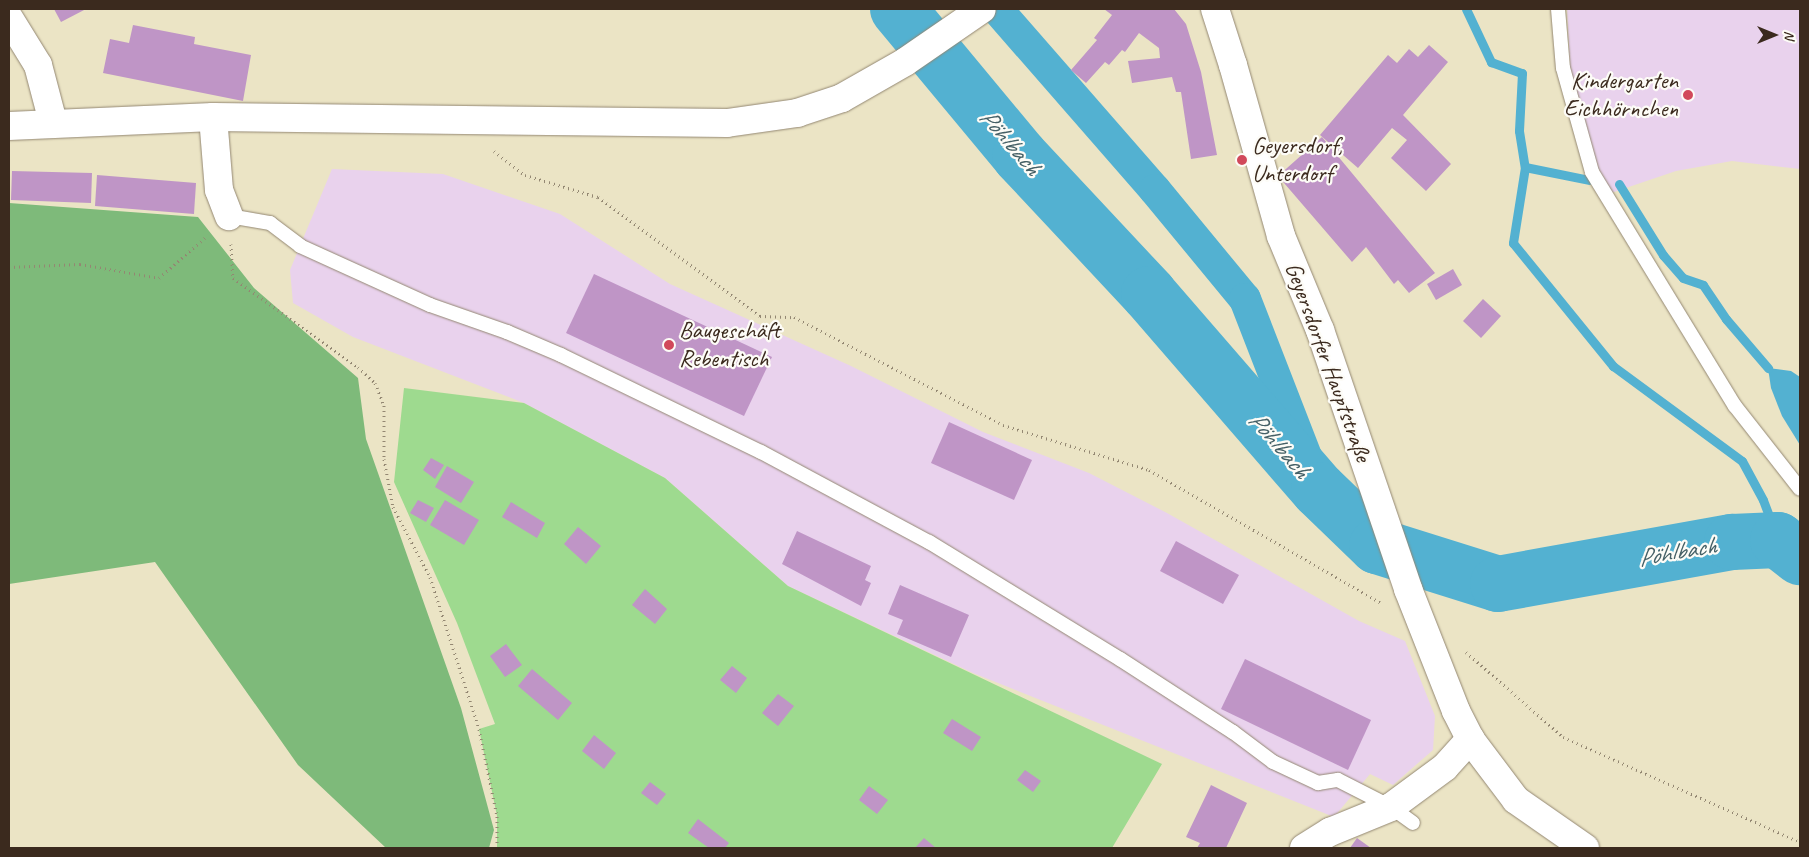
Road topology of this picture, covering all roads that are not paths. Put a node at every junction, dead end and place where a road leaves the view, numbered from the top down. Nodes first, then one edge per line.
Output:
1 (982, 9) edge
2 (1214, 9) edge
3 (1558, 9) edge
4 (9, 18) edge
5 (212, 117) junction
6 (53, 122) junction
7 (9, 126) edge
8 (229, 216) joint
9 (1800, 489) edge
10 (1470, 740) junction
11 (1391, 807) junction
12 (1413, 823) dead end
13 (1304, 848) edge
14 (1585, 848) edge

1 - 5 main road
2 - 10 main road, Geyersdorfer Hauptstraße
3 - 9 lane
4 - 6 main road
5 - 6 main road
5 - 8 main road
6 - 7 main road
8 - 11 lane
10 - 11 main road
10 - 14 main road, Geyersdorfer Hauptstraße
11 - 12 lane
11 - 13 main road

